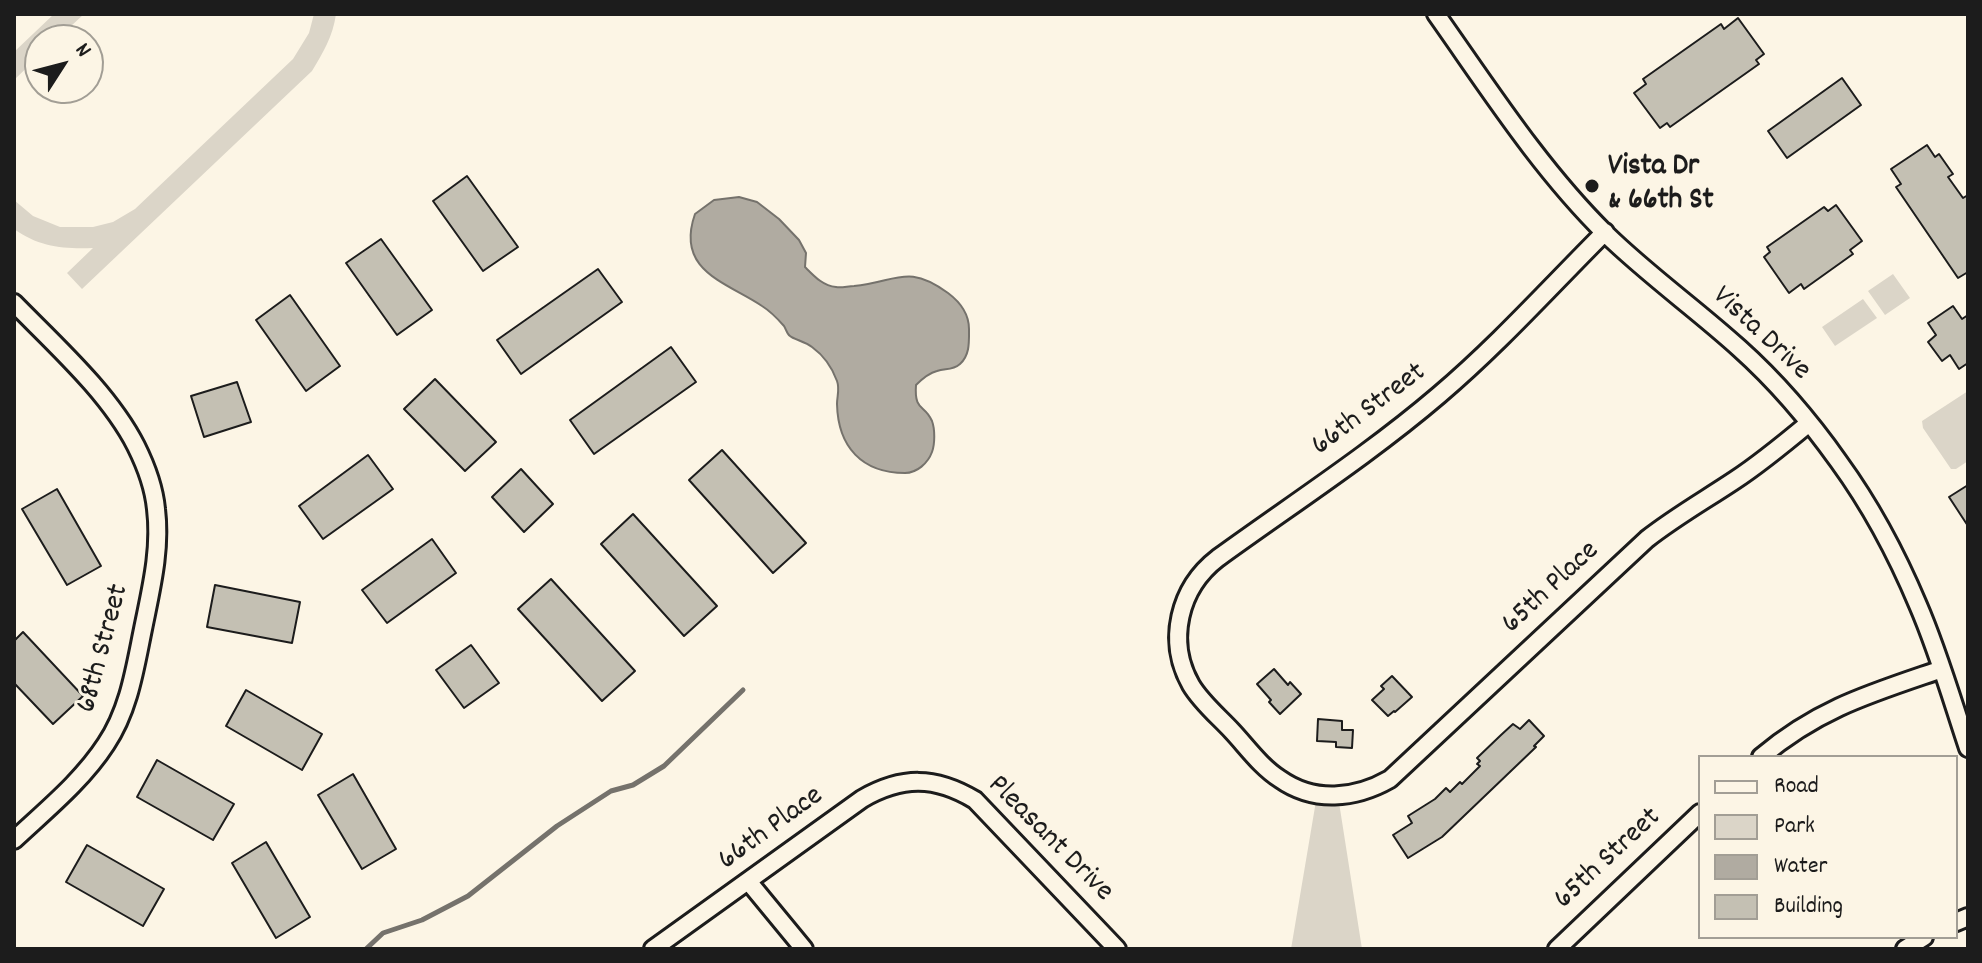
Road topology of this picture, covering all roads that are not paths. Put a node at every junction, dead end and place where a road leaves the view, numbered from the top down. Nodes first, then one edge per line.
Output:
1 (1436, 14) edge
2 (1605, 232) junction
3 (14, 303) edge
4 (1809, 423) junction
5 (1942, 669) junction
6 (1968, 748) edge
7 (1764, 755) edge
8 (933, 783) joint
9 (1338, 796) joint
10 (1698, 815) edge
11 (14, 840) edge
12 (748, 881) junction
13 (653, 949) edge
14 (804, 949) edge
15 (1117, 949) edge
16 (1557, 949) edge

1 - 2 street, Vista Drive
2 - 4 street, Vista Drive
2 - 9 street, 66th Street
3 - 11 street, 68th Street
4 - 5 street, Vista Drive
4 - 9 street, 65th Place
5 - 6 street, Vista Drive
5 - 7 street
8 - 12 street, 66th Place
8 - 15 street, Pleasant Drive
10 - 16 street, 65th Street
12 - 13 street, 66th Place
12 - 14 street

